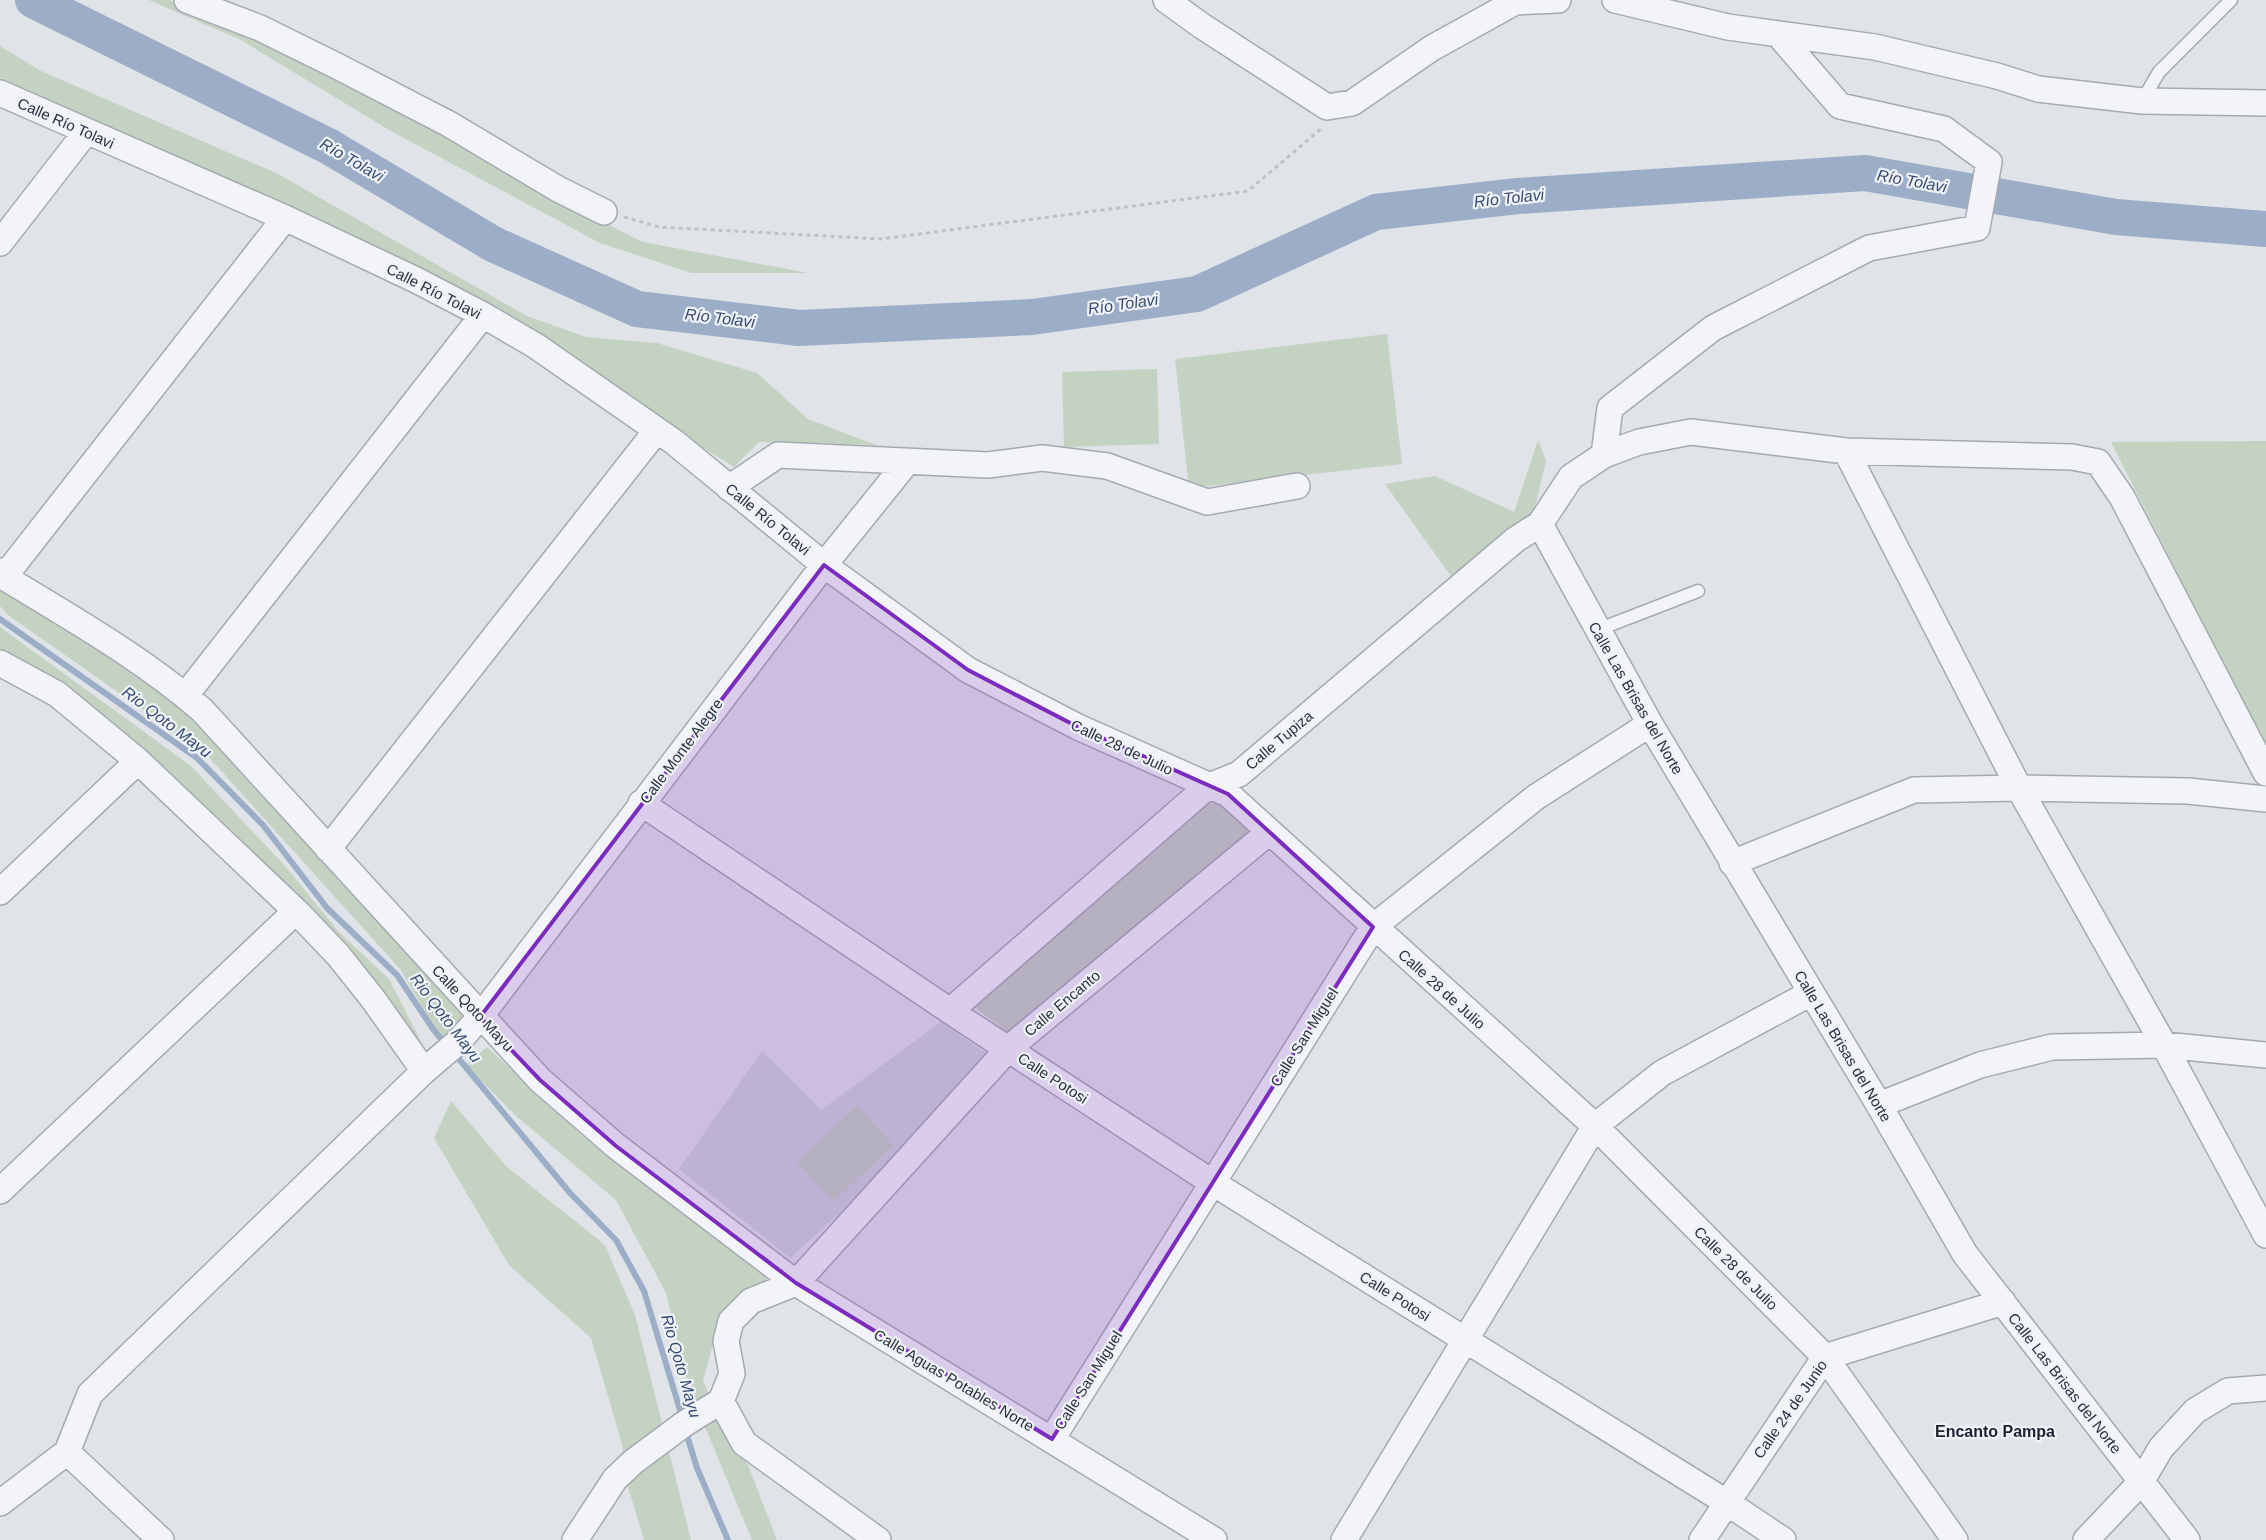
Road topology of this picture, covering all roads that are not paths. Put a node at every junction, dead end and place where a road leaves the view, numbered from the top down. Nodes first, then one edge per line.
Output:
1 (187, 0) edge
2 (1166, 0) edge
3 (1558, 0) edge
4 (1615, 0) edge
5 (2231, 0) edge
6 (1778, 34) junction
7 (0, 93) edge
8 (2142, 101) junction
9 (2266, 103) edge
10 (86, 132) junction
11 (604, 212) road end
12 (286, 218) junction
13 (0, 243) edge
14 (482, 315) junction
15 (657, 430) junction
16 (1846, 451) junction
17 (1604, 455) junction
18 (907, 462) junction
19 (1297, 486) dead end
20 (729, 488) junction
21 (1540, 524) junction
22 (824, 565) junction
23 (2, 574) edge
24 (1698, 591) dead end
25 (1598, 630) junction
26 (0, 663) edge
27 (185, 696) junction
28 (1650, 724) junction
29 (138, 762) junction
30 (2266, 773) edge
31 (1207, 787) junction
32 (2019, 788) junction
33 (2266, 799) edge
34 (641, 803) junction
35 (1268, 833) junction
36 (328, 849) junction
37 (1732, 864) junction
38 (0, 892) edge
39 (296, 912) junction
40 (1373, 927) junction
41 (1810, 993) junction
42 (950, 1011) junction
43 (480, 1017) junction
44 (2164, 1045) junction
45 (1008, 1048) junction
46 (2266, 1055) edge
47 (431, 1066) junction
48 (1879, 1105) junction
49 (1595, 1126) junction
50 (1213, 1183) junction
51 (0, 1190) edge
52 (2266, 1235) edge
53 (796, 1283) junction
54 (2003, 1302) junction
55 (1467, 1340) junction
56 (1825, 1357) junction
57 (2266, 1388) edge
58 (721, 1401) junction
59 (1052, 1438) junction
60 (67, 1452) junction
61 (2142, 1482) junction
62 (1726, 1502) junction
63 (0, 1504) edge
64 (161, 1540) edge
65 (575, 1540) edge
66 (878, 1540) edge
67 (1214, 1540) edge
68 (1344, 1540) edge
69 (1702, 1540) edge
70 (1783, 1540) edge
71 (1955, 1540) edge
72 (2086, 1540) edge
73 (2187, 1540) edge

1 - 11 street
2 - 3 street
4 - 6 street
5 - 8 lane
6 - 8 street
6 - 17 street
7 - 10 street, Calle Río Tolavi
8 - 9 street
10 - 12 street, Calle Río Tolavi
10 - 13 street
12 - 14 street, Calle Río Tolavi
12 - 23 street
14 - 15 street, Calle Río Tolavi
14 - 27 street
15 - 20 street, Calle Río Tolavi
15 - 36 street
16 - 17 street
16 - 30 street
16 - 32 street
17 - 21 street
18 - 19 street
18 - 20 street
18 - 22 street, Calle Monte Alegre
20 - 22 street, Calle Río Tolavi
21 - 25 street, Calle Las Brisas del Norte
21 - 31 street, Calle Tupiza
22 - 31 street, Calle 28 de Julio
22 - 34 street, Calle Monte Alegre
23 - 27 street, Calle Qoto Mayu
24 - 25 lane
25 - 28 street, Calle Las Brisas del Norte
26 - 29 street
27 - 36 street, Calle Qoto Mayu
28 - 37 street, Calle Las Brisas del Norte
28 - 40 street, Calle San Miguel
29 - 38 street
29 - 39 street
31 - 35 street, Calle 28 de Julio
31 - 42 street, Calle Tupiza
32 - 33 street
32 - 37 street
32 - 44 street
34 - 42 street, Calle Potosi
34 - 43 street, Calle Monte Alegre
35 - 40 street, Calle 28 de Julio
35 - 45 street, Calle Encanto
36 - 43 street, Calle Qoto Mayu
37 - 41 street, Calle Las Brisas del Norte
39 - 47 street
39 - 51 street
40 - 49 street, Calle 28 de Julio
40 - 50 street, Calle San Miguel
41 - 48 street, Calle Las Brisas del Norte
41 - 49 street
42 - 45 street, Calle Potosi
43 - 47 street, Calle Monte Alegre
43 - 53 street, Calle Qoto Mayu
44 - 46 street
44 - 48 street
44 - 52 street
45 - 50 street, Calle Potosi
45 - 53 street, Calle Encanto
47 - 60 street, Calle Monte Alegre
48 - 54 street, Calle Las Brisas del Norte
49 - 55 street
49 - 56 street, Calle 28 de Julio
50 - 55 street, Calle Potosi
50 - 59 street, Calle San Miguel
53 - 58 street
53 - 59 street, Calle Aguas Potables Norte
54 - 56 street, Calle 24 de Junio
54 - 61 street, Calle Las Brisas del Norte
55 - 62 street, Calle Potosi
55 - 68 street
56 - 62 street, Calle 24 de Junio
56 - 71 street, Calle 28 de Julio
57 - 61 street
58 - 65 street
58 - 66 street
59 - 67 street, Calle Aguas Potables Norte
60 - 63 street
60 - 64 street
61 - 72 street
61 - 73 street, Calle Las Brisas del Norte
62 - 69 street, Calle 24 de Junio
62 - 70 street, Calle Potosi

